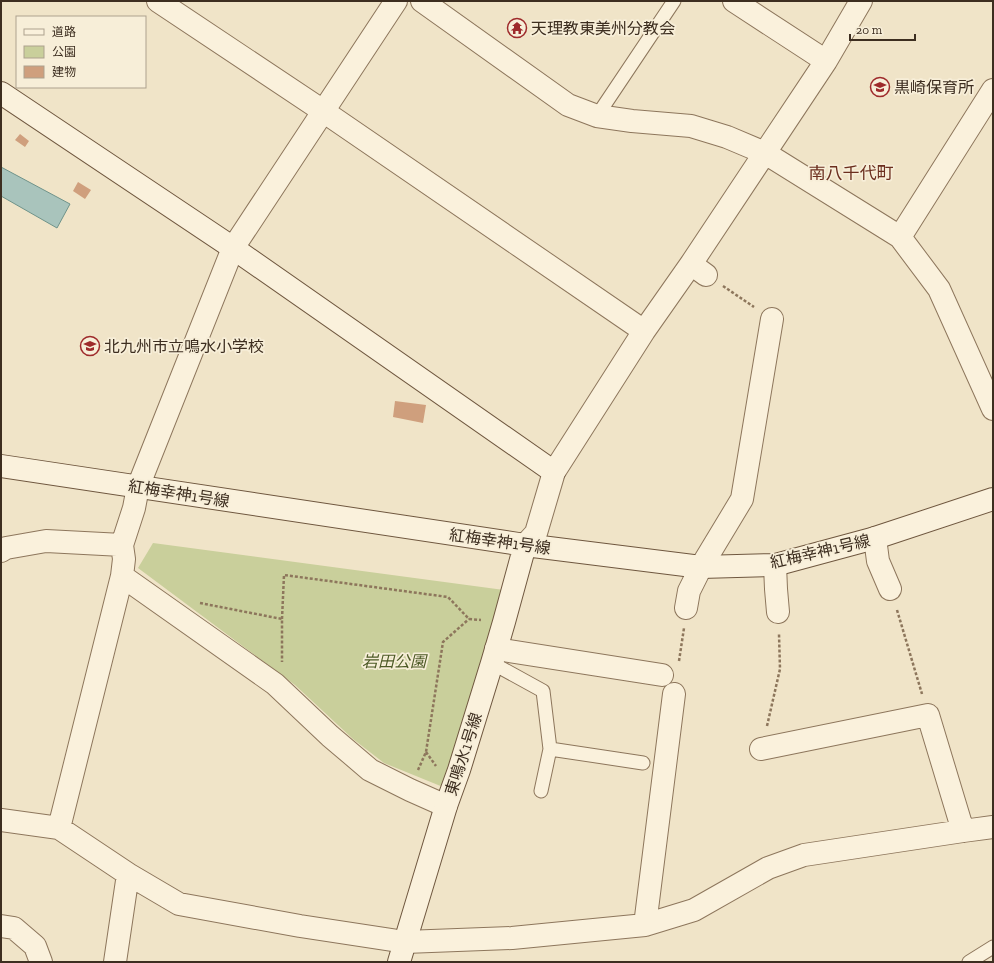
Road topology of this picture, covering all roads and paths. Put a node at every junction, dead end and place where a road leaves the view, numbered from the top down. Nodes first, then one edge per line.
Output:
1 (158, 1) edge
2 (396, 1) edge
3 (422, 1) edge
4 (674, 1) edge
5 (734, 1) edge
6 (861, 1) edge
7 (826, 61) junction
8 (993, 90) edge
9 (1, 94) edge
10 (323, 111) junction
11 (597, 116) junction
12 (765, 153) junction
13 (900, 237) junction
14 (233, 248) junction
15 (699, 269) junction
16 (772, 319) joint
17 (644, 331) junction
18 (993, 409) edge
19 (1, 466) edge
20 (554, 472) junction
21 (138, 487) junction
22 (993, 499) edge
23 (875, 538) junction
24 (525, 545) junction
25 (122, 546) junction
26 (1, 551) edge
27 (775, 565) junction
28 (701, 567) junction
29 (122, 576) junction
30 (890, 589) joint
31 (196, 602) dead end
32 (686, 608) joint
33 (778, 612) joint
34 (282, 619) junction
35 (470, 619) junction
36 (504, 622) junction
37 (494, 656) junction
38 (662, 675) dead end
39 (275, 684) junction
40 (674, 694) joint
41 (928, 715) junction
42 (550, 749) junction
43 (761, 749) joint
44 (643, 763) dead end
45 (410, 790) junction
46 (541, 791) dead end
47 (446, 806) junction
48 (1, 820) edge
49 (993, 827) edge
50 (59, 828) junction
51 (963, 831) junction
52 (128, 874) junction
53 (645, 925) junction
54 (1, 926) edge
55 (993, 947) edge
56 (402, 952) edge
57 (41, 962) edge
58 (115, 962) edge
59 (969, 962) edge

1 - 10 street
2 - 10 street
3 - 11 street
4 - 11 lane
5 - 7 street
6 - 7 street
7 - 12 street
8 - 13 street
9 - 14 street
10 - 14 street
10 - 17 street
11 - 12 street
12 - 13 street
12 - 15 street
13 - 18 street
14 - 20 street
14 - 21 street
15 - 16 path
15 - 17 street
16 - 28 street
17 - 20 street
19 - 21 street, 紅梅幸神1号線
20 - 24 street
21 - 24 street, 紅梅幸神1号線
21 - 25 street
22 - 23 street, 紅梅幸神1号線
23 - 27 street, 紅梅幸神1号線
23 - 30 street
24 - 28 street, 紅梅幸神1号線
24 - 36 street, 東鳴水1号線
25 - 26 street
25 - 29 street
27 - 28 street, 紅梅幸神1号線
27 - 33 street
28 - 32 street
29 - 39 street
29 - 50 street
30 - 41 path
31 - 34 path
32 - 40 path
33 - 43 path
34 - 35 path
34 - 39 path
35 - 36 path
35 - 45 path
36 - 37 street, 東鳴水1号線
37 - 38 street
37 - 42 lane
37 - 47 street, 東鳴水1号線
39 - 45 street
40 - 53 street
41 - 43 street
41 - 51 street
42 - 44 lane
42 - 46 lane
45 - 47 street
47 - 56 street, 東鳴水1号線
48 - 50 street
49 - 51 street
50 - 52 street
51 - 53 street
52 - 56 street
52 - 58 street
53 - 56 street
54 - 57 street
55 - 59 lane

